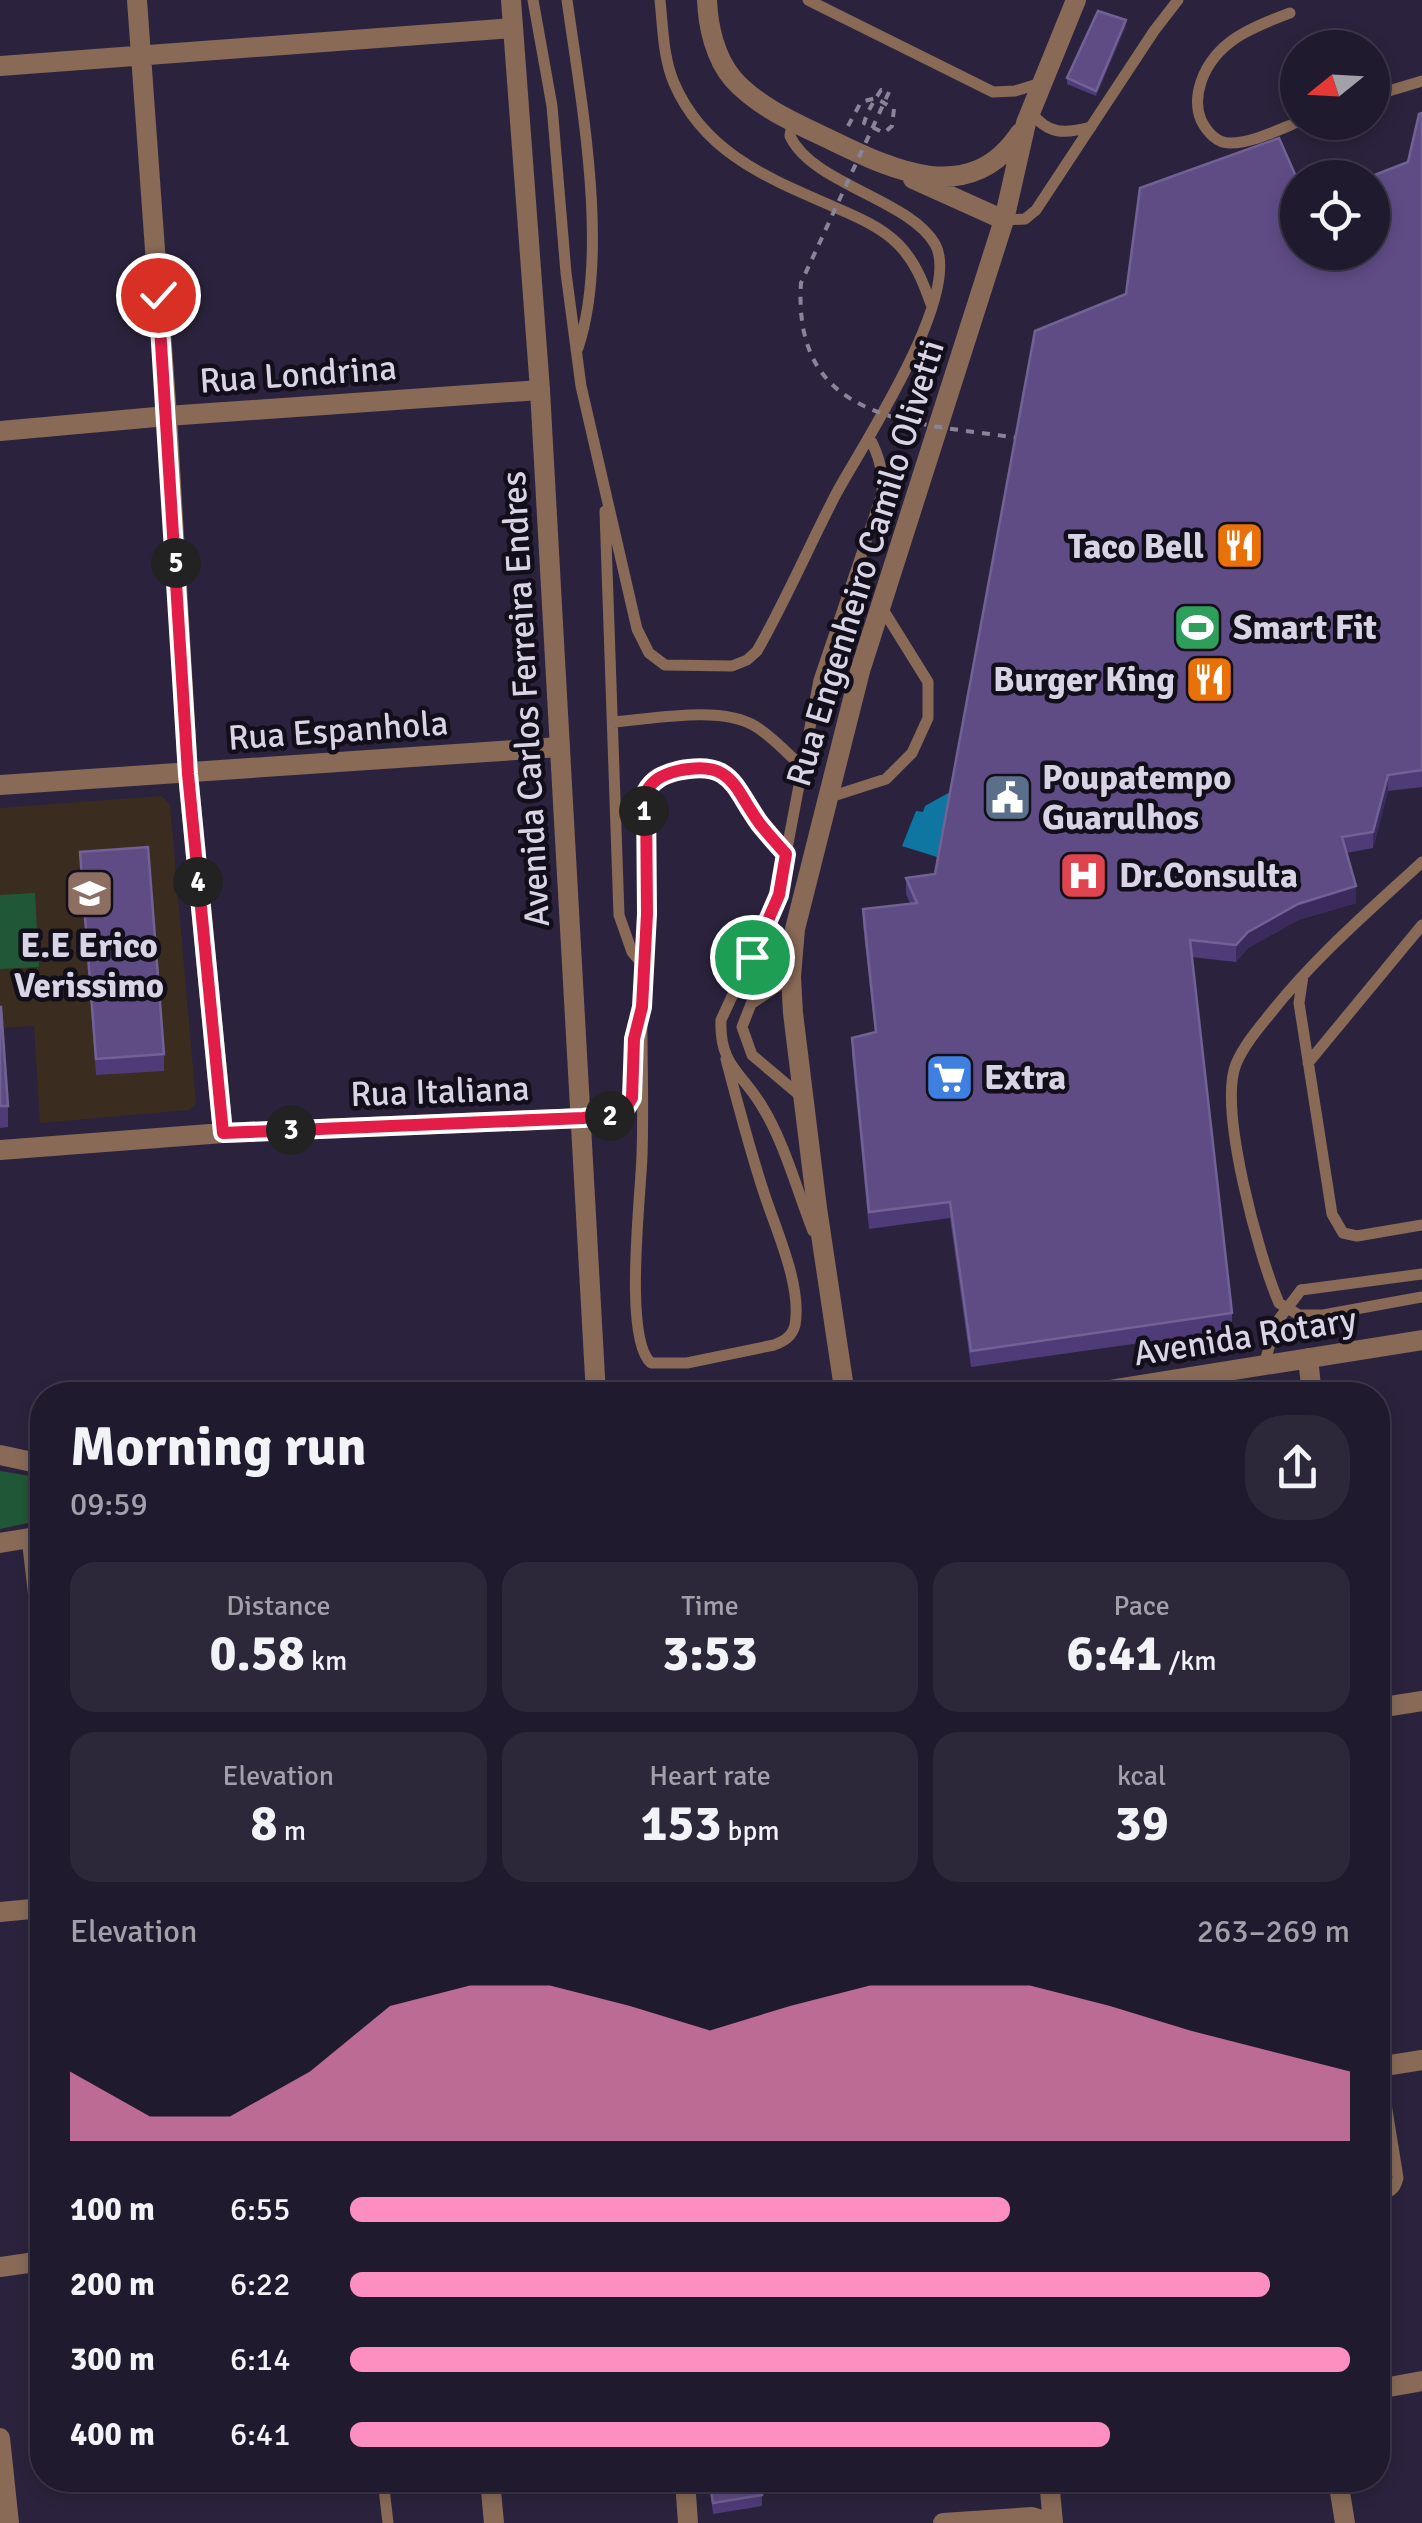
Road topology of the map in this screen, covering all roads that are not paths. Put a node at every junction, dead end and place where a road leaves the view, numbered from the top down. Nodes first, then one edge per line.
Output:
1 (137, 0) edge
2 (511, 0) edge
3 (533, 0) edge
4 (568, 0) edge
5 (660, 0) edge
6 (708, 0) edge
7 (808, 0) edge
8 (1076, 0) edge
9 (1178, 0) edge
10 (1290, 13) dead end
11 (513, 28) junction
12 (140, 54) junction
13 (0, 66) edge
14 (1422, 81) edge
15 (1044, 82) junction
16 (1390, 91) edge
17 (1028, 118) junction
18 (792, 122) junction
19 (1092, 127) junction
20 (1280, 128) edge
21 (884, 166) junction
22 (1004, 220) junction
23 (931, 304) junction
24 (576, 354) junction
25 (540, 390) junction
26 (167, 416) junction
27 (0, 431) edge
28 (868, 437) junction
29 (604, 481) junction
30 (880, 606) junction
31 (613, 722) junction
32 (560, 747) junction
33 (803, 768) junction
34 (188, 774) junction
35 (0, 785) edge
36 (827, 798) junction
37 (786, 854) junction
38 (1422, 862) edge
39 (1422, 925) edge
40 (643, 965) junction
41 (1303, 972) junction
42 (791, 977) junction
43 (642, 1007) junction
44 (726, 1059) junction
45 (1308, 1063) junction
46 (803, 1098) junction
47 (583, 1118) junction
48 (223, 1133) junction
49 (0, 1150) edge
50 (1422, 1225) edge
51 (826, 1262) junction
52 (1422, 1274) edge
53 (1422, 1298) edge
54 (1422, 1340) edge
55 (1308, 1358) junction
56 (1264, 1366) junction
57 (595, 1382) edge
58 (843, 1382) edge
59 (1161, 1382) edge
60 (1311, 1382) edge
61 (0, 1456) edge
62 (30, 1462) edge
63 (30, 1538) edge
64 (0, 1542) edge
65 (1422, 1701) edge
66 (1390, 1706) edge
67 (30, 1909) edge
68 (0, 1912) edge
69 (1422, 2060) edge
70 (1390, 2065) edge
71 (1390, 2131) edge
72 (1390, 2193) edge
73 (30, 2263) edge
74 (0, 2267) edge
75 (1422, 2381) edge
76 (1390, 2387) edge
77 (0, 2438) edge
78 (384, 2492) edge
79 (491, 2492) edge
80 (686, 2492) edge
81 (1050, 2492) edge
82 (1340, 2492) edge
83 (10, 2523) edge
84 (388, 2523) edge
85 (494, 2523) edge
86 (688, 2523) edge
87 (942, 2523) edge
88 (1052, 2523) edge
89 (1345, 2523) edge

1 - 12 street
2 - 11 street, Avenida Carlos Ferreira Endres
3 - 24 lane
4 - 24 lane
5 - 23 lane
6 - 18 street
7 - 15 lane
8 - 15 street, Rua Engenheiro Camilo Olivetti
9 - 19 lane
10 - 20 lane
11 - 12 street
11 - 25 street, Avenida Carlos Ferreira Endres
12 - 13 street
12 - 26 street
14 - 16 lane
15 - 17 street, Rua Engenheiro Camilo Olivetti
17 - 19 lane
17 - 21 street
17 - 22 street, Rua Engenheiro Camilo Olivetti
18 - 21 street
18 - 23 lane
19 - 22 lane
21 - 22 street
22 - 30 street, Rua Engenheiro Camilo Olivetti
23 - 28 lane
24 - 29 lane
25 - 26 street, Rua Londrina
25 - 32 street, Avenida Carlos Ferreira Endres
26 - 27 street, Rua Londrina
26 - 34 street
28 - 29 lane
28 - 33 lane
29 - 31 lane
30 - 36 street, Rua Engenheiro Camilo Olivetti
30 - 36 lane
31 - 33 lane
31 - 40 lane
32 - 34 street, Rua Espanhola
32 - 47 street, Avenida Carlos Ferreira Endres
33 - 37 lane
34 - 35 street, Rua Espanhola
34 - 48 street
36 - 42 street, Rua Engenheiro Camilo Olivetti
37 - 40 lane
37 - 44 lane
38 - 41 lane
39 - 45 lane
40 - 43 lane
41 - 45 lane
41 - 53 lane
42 - 46 street, Rua Engenheiro Camilo Olivetti
42 - 46 lane
43 - 44 lane
43 - 47 lane
44 - 51 lane
45 - 50 lane
46 - 51 street, Rua Engenheiro Camilo Olivetti
47 - 48 street, Rua Italiana
47 - 57 street, Avenida Carlos Ferreira Endres
48 - 49 street, Rua Italiana
51 - 58 street, Rua Engenheiro Camilo Olivetti
52 - 56 lane, bridge
54 - 55 street, Avenida Rotary
55 - 56 street, Avenida Rotary
55 - 60 street
56 - 59 street, Avenida Rotary
61 - 62 street
63 - 64 street
65 - 66 street
67 - 68 street
69 - 70 street
71 - 72 lane
73 - 74 street
75 - 76 street
77 - 83 street
78 - 84 lane
79 - 85 street
80 - 86 street
81 - 88 street
82 - 89 street
87 - 88 street

